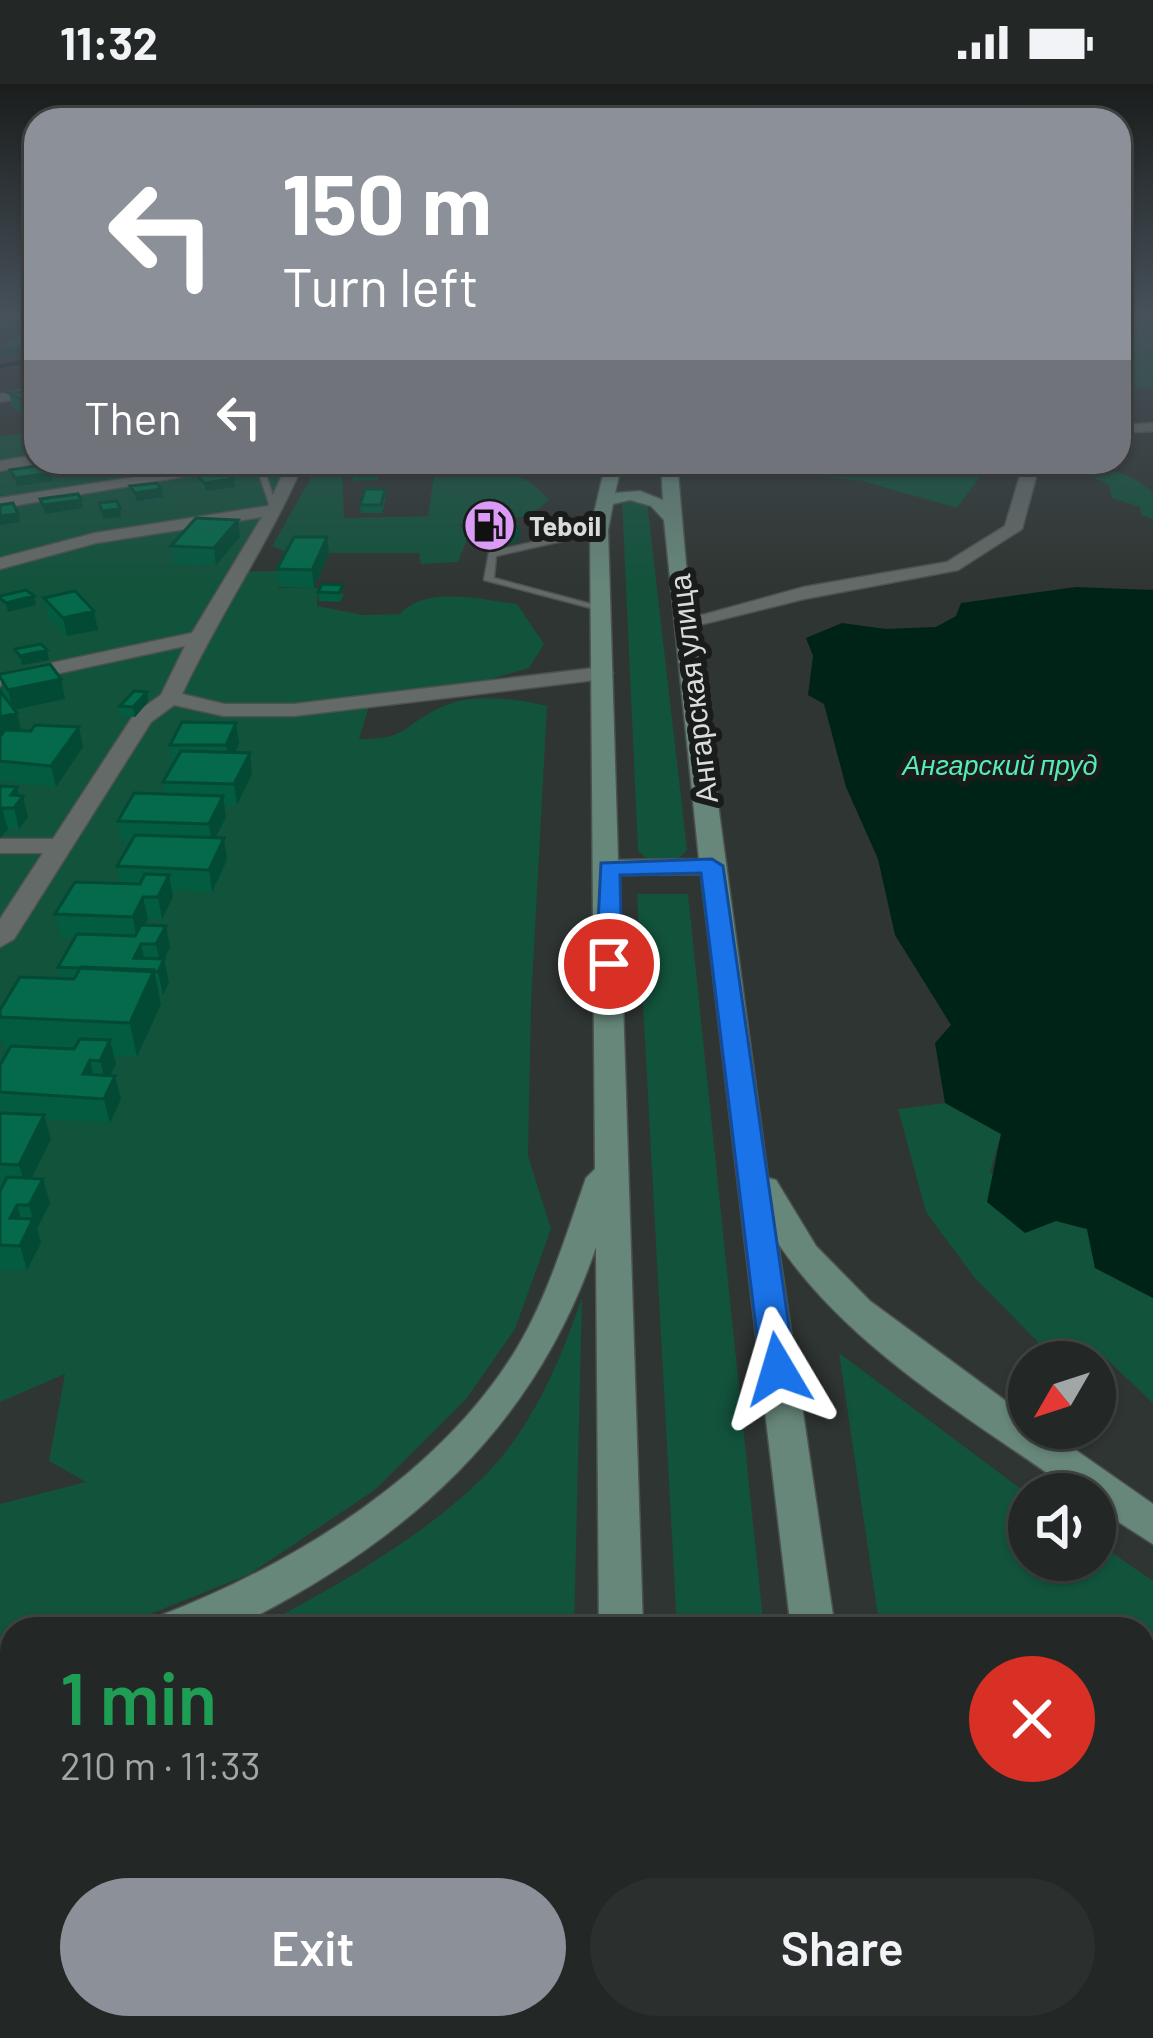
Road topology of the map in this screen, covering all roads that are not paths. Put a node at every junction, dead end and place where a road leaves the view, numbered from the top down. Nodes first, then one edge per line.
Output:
1 (182, 474) edge
2 (262, 474) edge
3 (291, 474) edge
4 (611, 474) edge
5 (669, 474) edge
6 (1029, 474) edge
7 (0, 503) edge
8 (275, 510) junction
9 (600, 517) junction
10 (670, 517) junction
11 (0, 564) edge
12 (603, 610) junction
13 (687, 622) junction
14 (199, 637) junction
15 (603, 673) junction
16 (0, 680) edge
17 (170, 698) junction
18 (0, 846) edge
19 (63, 846) junction
20 (712, 866) junction
21 (609, 868) junction
22 (0, 939) edge
23 (748, 1151) junction
24 (609, 1155) junction
25 (1153, 1526) edge
26 (202, 1617) edge
27 (621, 1617) edge
28 (811, 1617) edge

1 - 7 street
2 - 8 lane
3 - 8 street
4 - 9 main road
5 - 10 main road, Ангарская улица
6 - 13 street
8 - 11 street
8 - 14 street
9 - 10 main road
9 - 12 main road
9 - 12 lane
10 - 13 main road, Ангарская улица
12 - 15 main road
13 - 20 main road, Ангарская улица
14 - 16 street
14 - 17 street
15 - 17 street
15 - 21 main road
17 - 19 street
18 - 19 street
19 - 22 street
20 - 21 main road
20 - 23 main road, Ангарская улица
21 - 24 main road
23 - 25 main road
23 - 28 main road, Ангарская улица
24 - 26 main road
24 - 27 main road

